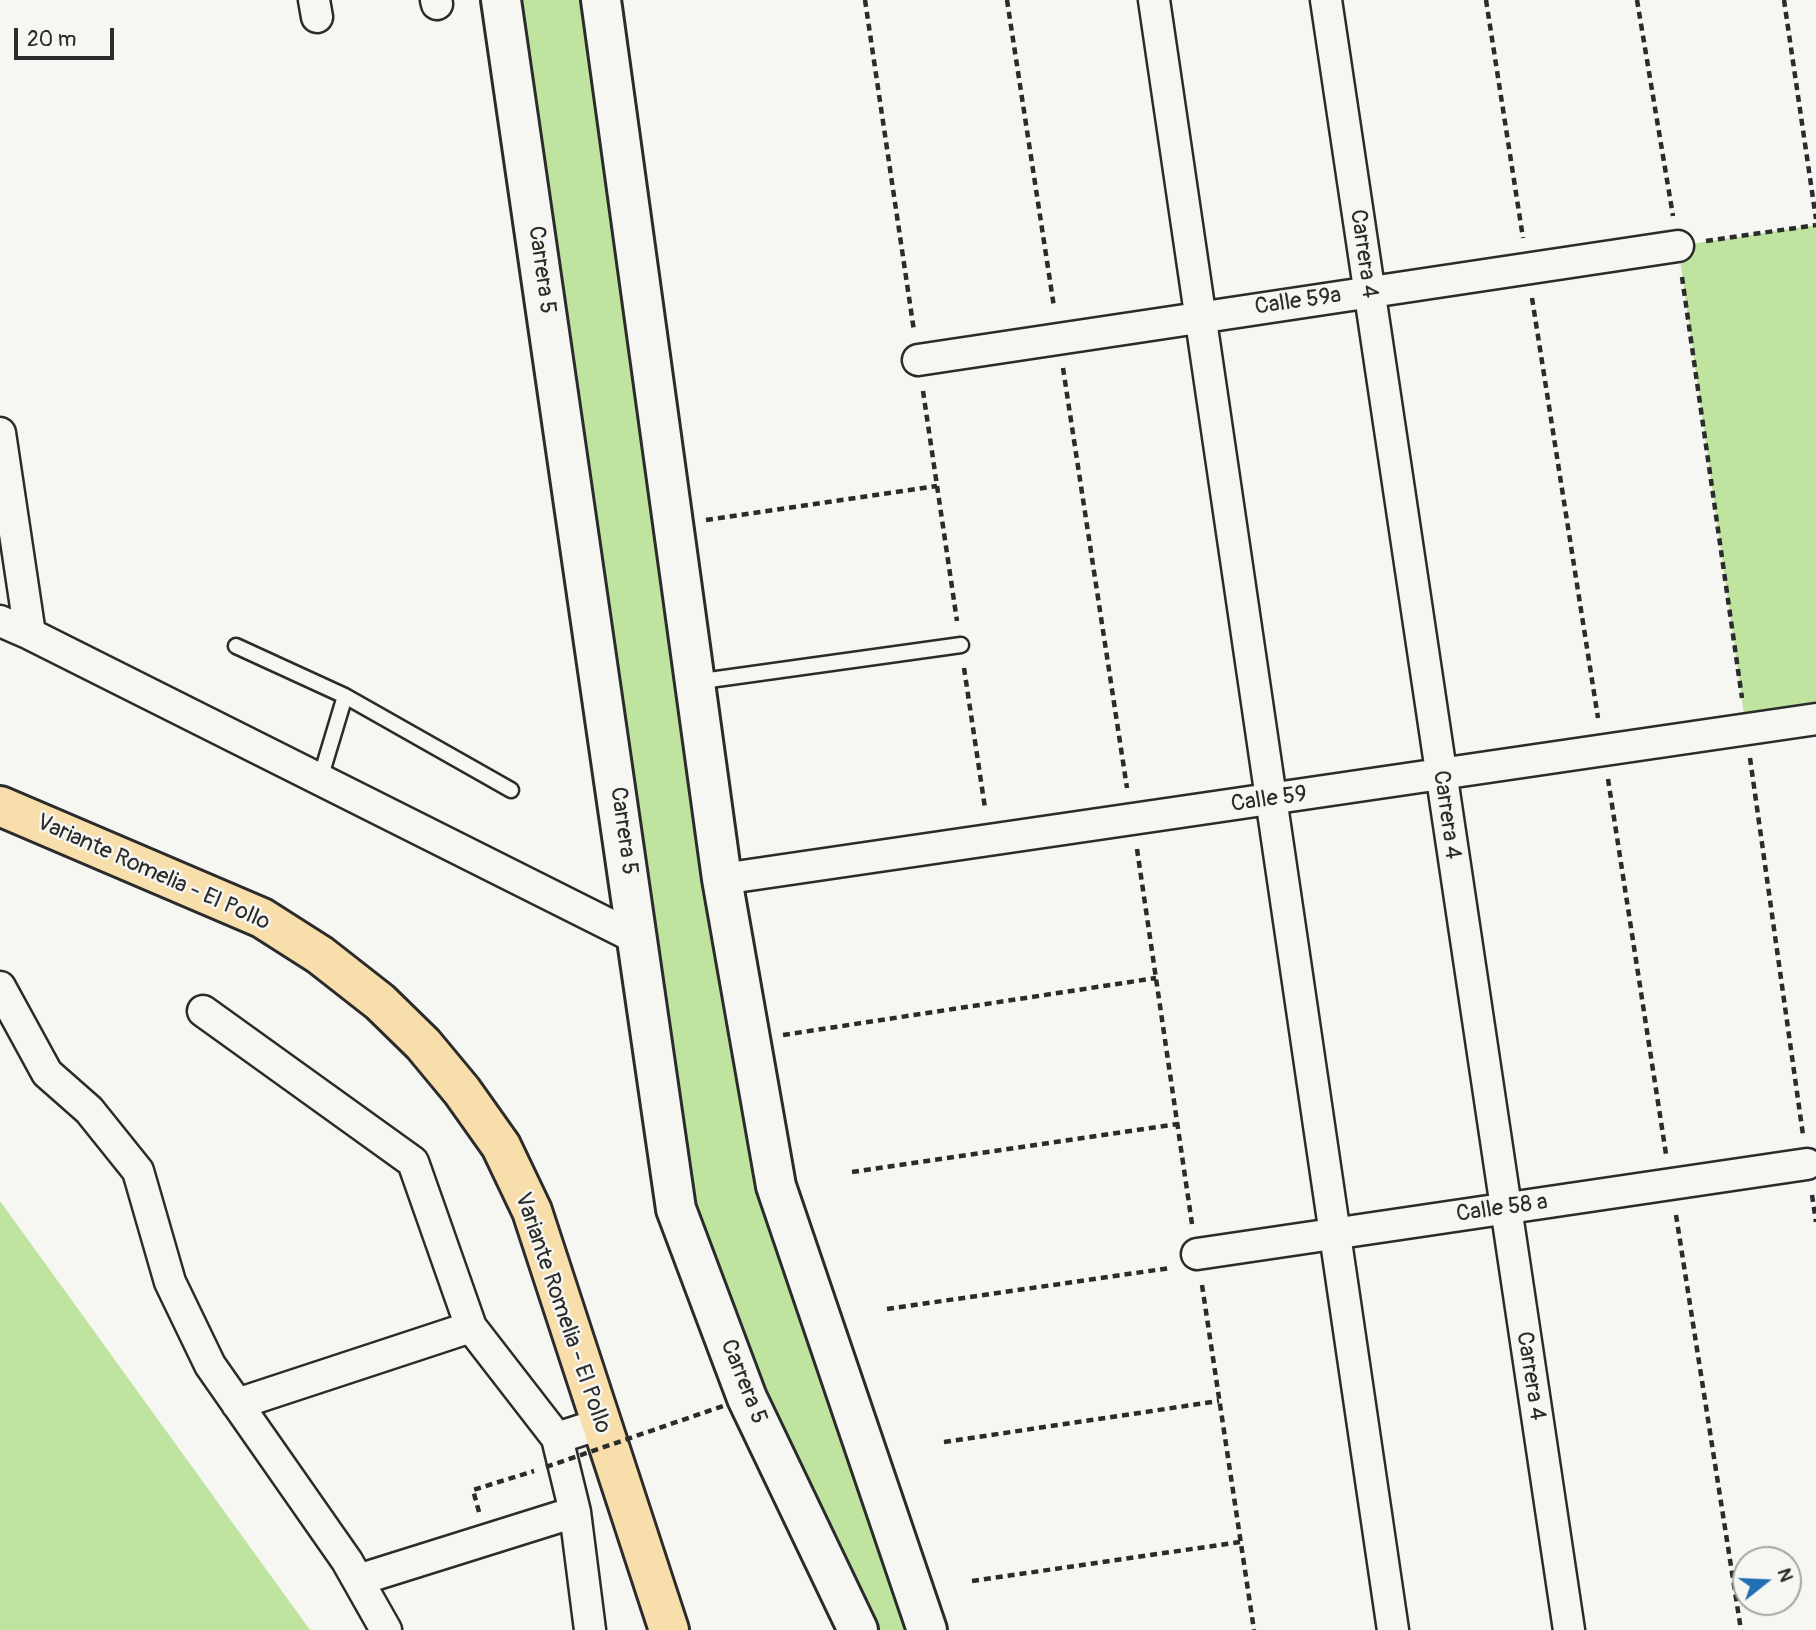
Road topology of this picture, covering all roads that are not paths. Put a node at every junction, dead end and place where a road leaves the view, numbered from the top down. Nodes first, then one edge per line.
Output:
1 (501, 0) edge
2 (601, 0) edge
3 (1154, 0) edge
4 (1326, 0) edge
5 (1678, 246) road end
6 (1368, 292) junction
7 (1201, 316) junction
8 (918, 360) road end
9 (0, 433) edge
10 (0, 621) edge
11 (30, 634) junction
12 (961, 645) road end
13 (236, 646) dead end
14 (695, 682) junction
15 (345, 696) junction
16 (1816, 719) edge
17 (1440, 775) junction
18 (320, 779) junction
19 (511, 790) dead end
20 (1271, 800) junction
21 (0, 806) edge
22 (722, 879) junction
23 (638, 939) junction
24 (0, 987) edge
25 (203, 1011) dead end
26 (1807, 1164) road end
27 (1505, 1209) junction
28 (1334, 1233) junction
29 (1184, 1261) road end
30 (471, 1327) junction
31 (237, 1404) junction
32 (600, 1424) junction
33 (557, 1438) junction
34 (575, 1513) junction
35 (358, 1580) junction
36 (386, 1630) edge
37 (590, 1630) edge
38 (668, 1630) edge
39 (858, 1630) edge
40 (927, 1630) edge
41 (1392, 1630) edge
42 (1569, 1630) edge

1 - 23 main road, Carrera 5
2 - 14 main road
3 - 7 street
4 - 6 street, Carrera 4
5 - 6 street, Calle 59a
6 - 7 street, Calle 59a
6 - 17 street, Carrera 4
7 - 8 street, Calle 59a
7 - 20 street
9 - 11 street
10 - 11 street
11 - 18 street
12 - 14 lane
13 - 15 lane
14 - 22 main road
15 - 18 lane
15 - 19 lane
16 - 17 street, Calle 59
17 - 20 street, Calle 59
17 - 27 street, Carrera 4
18 - 23 street
20 - 22 street, Calle 59
20 - 28 street
21 - 32 highway, Variante Romelia - El Pollo
22 - 40 main road
23 - 39 main road, Carrera 5
24 - 31 street
25 - 30 street
26 - 27 street, Calle 58 a
27 - 28 street, Calle 58 a
27 - 42 street, Carrera 4
28 - 29 street, Calle 58 a
28 - 41 street
30 - 31 street
30 - 33 street
31 - 35 street
32 - 33 street
32 - 38 highway, Variante Romelia - El Pollo
33 - 34 street
34 - 35 street
34 - 37 street
35 - 36 street

